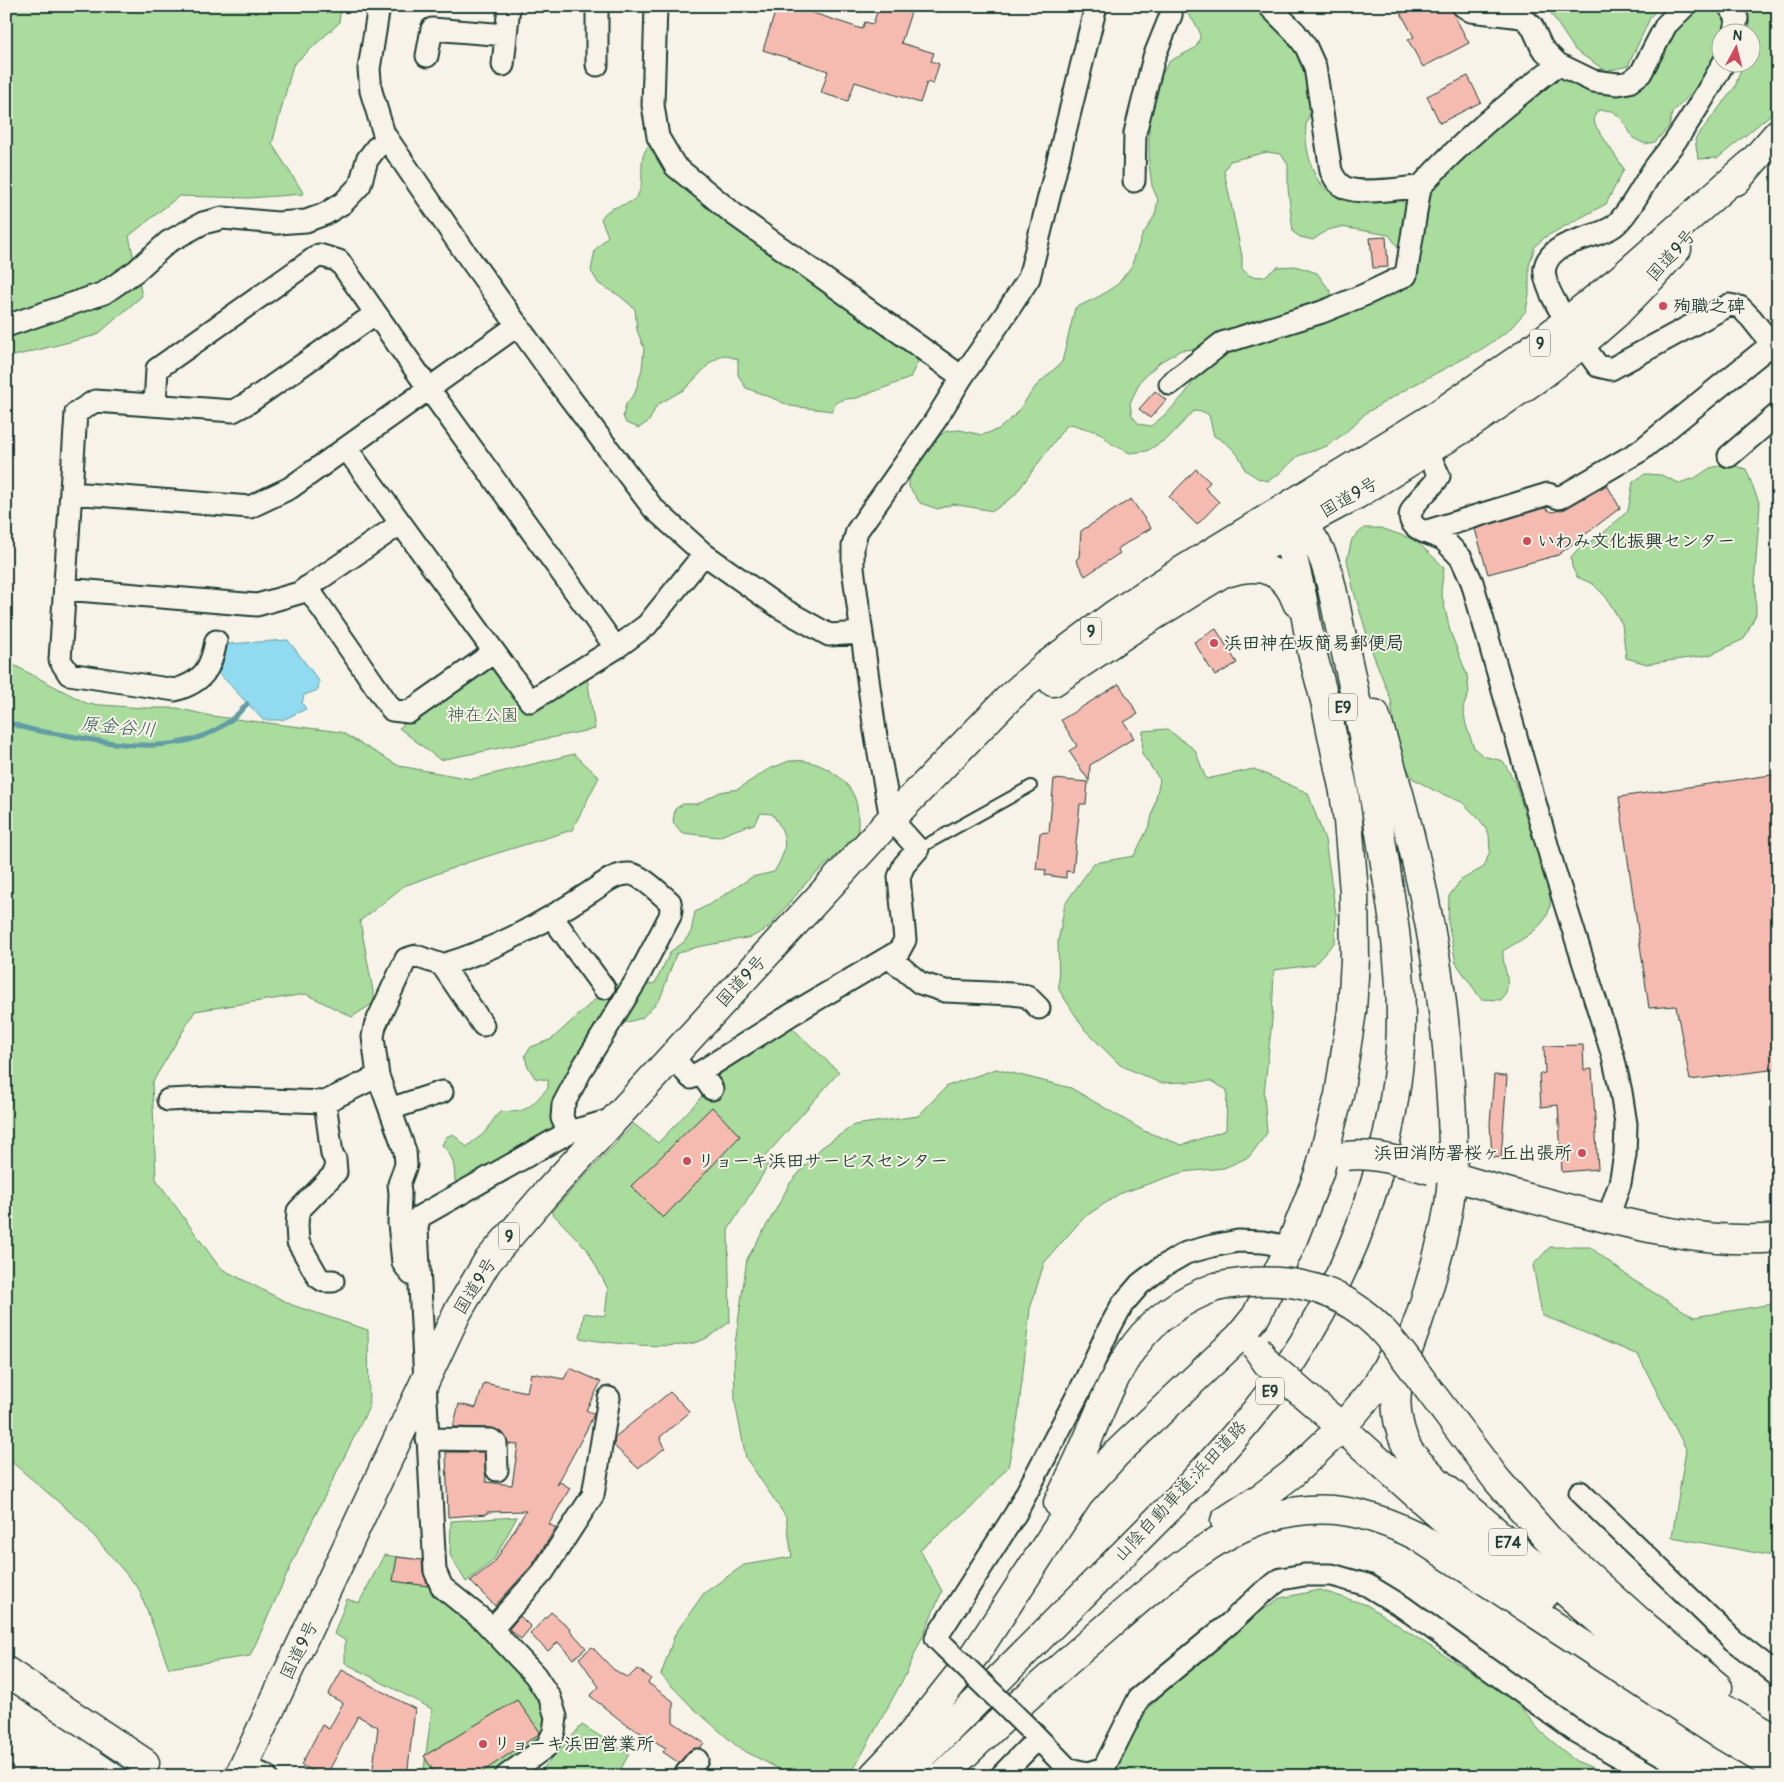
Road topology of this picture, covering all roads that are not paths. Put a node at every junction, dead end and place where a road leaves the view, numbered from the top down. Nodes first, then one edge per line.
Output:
1 (379, 6) edge
2 (509, 6) edge
3 (596, 6) edge
4 (656, 6) edge
5 (1096, 6) edge
6 (1172, 6) edge
7 (1269, 6) edge
8 (1463, 6) edge
9 (1685, 6) edge
10 (1729, 6) edge
11 (1736, 22) edge
12 (506, 35) junction
13 (427, 56) dead end
14 (597, 64) dead end
15 (1558, 64) junction
16 (502, 65) dead end
17 (1718, 72) edge
18 (1778, 133) edge
19 (388, 140) junction
20 (1748, 166) junction
21 (1134, 181) dead end
22 (1420, 187) junction
23 (375, 314) junction
24 (1567, 322) junction
25 (6, 326) edge
26 (518, 326) junction
27 (1581, 344) junction
28 (1776, 345) edge
29 (962, 376) junction
30 (1170, 384) dead end
31 (429, 389) junction
32 (155, 405) junction
33 (1778, 414) edge
34 (346, 448) junction
35 (1428, 450) junction
36 (1729, 456) dead end
37 (72, 493) junction
38 (1356, 495) junction
39 (1294, 516) junction
40 (400, 524) junction
41 (1424, 532) junction
42 (704, 554) junction
43 (1325, 564) junction
44 (1214, 579) junction
45 (307, 587) junction
46 (65, 589) junction
47 (1332, 591) junction
48 (862, 633) junction
49 (216, 641) dead end
50 (616, 648) junction
51 (494, 652) junction
52 (1312, 652) junction
53 (1031, 786) dead end
54 (918, 791) junction
55 (890, 819) junction
56 (918, 849) junction
57 (1389, 888) junction
58 (552, 917) junction
59 (889, 957) junction
60 (442, 965) junction
61 (604, 988) dead end
62 (1039, 1008) dead end
63 (483, 1025) dead end
64 (672, 1056) junction
65 (378, 1076) junction
66 (442, 1092) dead end
67 (168, 1100) dead end
68 (325, 1102) junction
69 (390, 1109) junction
70 (614, 1119) junction
71 (569, 1132) junction
72 (1319, 1173) junction
73 (1442, 1173) junction
74 (1608, 1218) junction
75 (1778, 1238) edge
76 (1290, 1247) junction
77 (1436, 1258) junction
78 (419, 1275) junction
79 (333, 1281) dead end
80 (1256, 1316) junction
81 (424, 1384) junction
82 (609, 1398) dead end
83 (1336, 1422) junction
84 (427, 1439) junction
85 (497, 1470) dead end
86 (1580, 1492) dead end
87 (1006, 1607) junction
88 (492, 1630) junction
89 (6, 1671) edge
90 (1778, 1674) edge
91 (1046, 1680) junction
92 (1778, 1732) edge
93 (1718, 1733) junction
94 (1034, 1735) junction
95 (1778, 1741) edge
96 (145, 1763) dead end
97 (1778, 1769) edge
98 (250, 1772) edge
99 (506, 1776) edge
100 (873, 1776) edge
101 (902, 1776) edge
102 (942, 1776) edge
103 (1001, 1776) edge
104 (1654, 1776) edge

1 - 19 street
2 - 12 street
3 - 14 street
4 - 29 street
5 - 29 street
6 - 21 street
7 - 22 street
8 - 15 street
9 - 15 street
10 - 11 street
12 - 13 street
12 - 16 street
15 - 22 street
17 - 24 street
18 - 20 main road, 国道9号 / 9
19 - 25 street
19 - 26 street
20 - 24 main road, 国道9号 / 9
20 - 27 main road, 国道9号 / 9
22 - 30 street
23 - 31 street
23 - 32 street
23 - 32 street
24 - 27 street
24 - 39 main road, 国道9号 / 9
26 - 31 street
26 - 42 street
27 - 28 street
27 - 35 main road, 国道9号 / 9
28 - 41 street
29 - 48 street
31 - 34 street
31 - 50 street
32 - 37 street
33 - 36 street
34 - 37 street
34 - 40 street
35 - 38 main road, 国道9号 / 9
35 - 41 street
37 - 46 street
38 - 39 main road, 国道9号 / 9
38 - 43 main road
39 - 43 main road
39 - 44 main road, 国道9号 / 9
39 - 52 main road
39 - 54 main road, 国道9号 / 9
39 - 57 main road, E9
40 - 45 street
40 - 51 street
41 - 74 street
42 - 48 street
42 - 50 street
43 - 47 main road
44 - 52 main road
44 - 54 main road, 国道9号 / 9
45 - 46 street
45 - 51 street
46 - 49 street
47 - 57 main road, E9
47 - 73 main road
48 - 55 street
50 - 51 street
52 - 72 main road
53 - 56 lane
54 - 55 main road, 国道9号 / 9
55 - 56 street
55 - 64 main road, 国道9号 / 9
56 - 59 street
57 - 101 main road, 山陰自動車道;浜田道路 / E9
58 - 60 street
58 - 61 street
58 - 71 street
59 - 62 street
59 - 64 street
60 - 63 street
60 - 65 street
64 - 70 main road, 国道9号 / 9
65 - 68 street
65 - 69 street
66 - 69 street
67 - 68 street
68 - 79 street
69 - 78 street
70 - 71 street
70 - 81 main road, 国道9号 / 9
71 - 78 street
72 - 73 main road, bridge
72 - 76 main road
73 - 74 main road
73 - 77 main road
74 - 75 main road
76 - 80 main road
76 - 94 street, bridge
77 - 83 main road
77 - 95 main road, E74
78 - 81 street
80 - 83 main road, bridge
80 - 87 main road
81 - 84 street
81 - 98 main road, 国道9号 / 9
82 - 88 street
83 - 91 main road
83 - 93 main road
84 - 85 street
84 - 88 street
86 - 90 street
87 - 92 main road, bridge
87 - 100 main road
88 - 99 street
89 - 96 main road
91 - 93 main road
91 - 102 main road
93 - 97 main road
94 - 103 street
94 - 104 street

